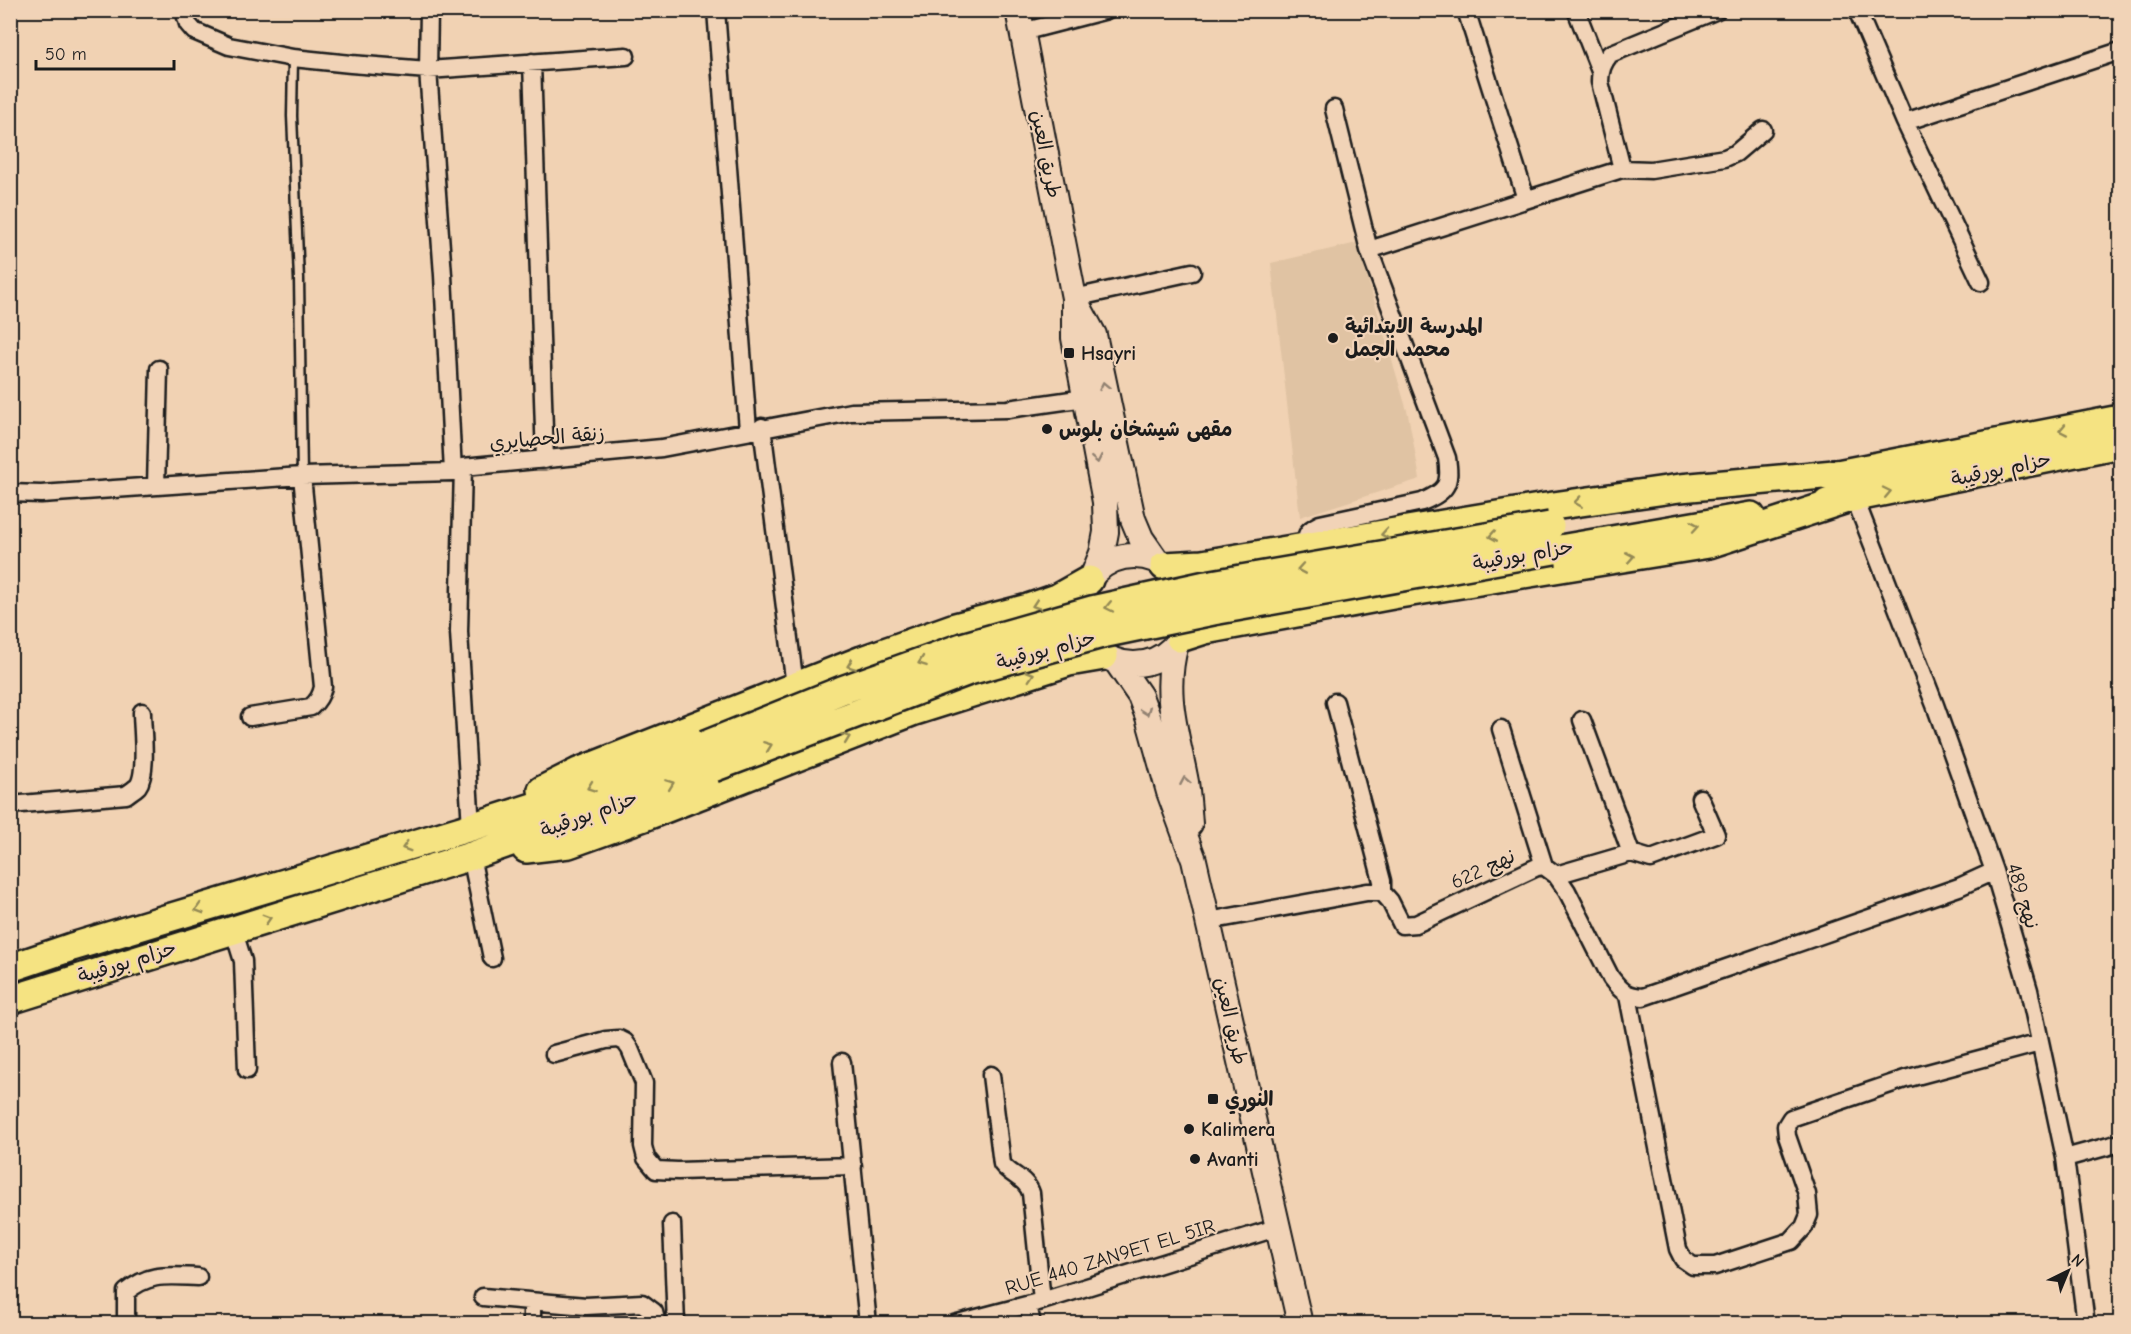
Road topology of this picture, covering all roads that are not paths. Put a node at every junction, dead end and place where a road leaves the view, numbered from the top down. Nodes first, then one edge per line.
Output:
1 (184, 10) edge
2 (429, 10) edge
3 (716, 10) edge
4 (1107, 10) edge
5 (1466, 10) edge
6 (1576, 10) edge
7 (1717, 10) edge
8 (1857, 10) edge
9 (1020, 21) edge
10 (2121, 51) edge
11 (626, 56) dead end
12 (293, 58) junction
13 (532, 62) junction
14 (428, 70) junction
15 (1600, 72) junction
16 (1334, 109) dead end
17 (1905, 122) junction
18 (1763, 130) dead end
19 (1622, 169) junction
20 (1527, 199) junction
21 (1369, 250) junction
22 (1192, 272) dead end
23 (1981, 282) dead end
24 (1074, 298) junction
25 (159, 369) dead end
26 (1085, 398) junction
27 (2121, 419) edge
28 (755, 429) junction
29 (2121, 444) edge
30 (545, 460) junction
31 (458, 469) junction
32 (1845, 473) junction
33 (302, 476) junction
34 (156, 486) junction
35 (10, 493) edge
36 (1849, 500) junction
37 (1552, 538) junction
38 (1306, 547) junction
39 (1161, 563) junction
40 (1091, 577) junction
41 (1178, 641) junction
42 (1110, 658) junction
43 (795, 686) junction
44 (1335, 702) dead end
45 (142, 712) dead end
46 (250, 717) dead end
47 (1582, 720) dead end
48 (1501, 729) dead end
49 (709, 756) junction
50 (1700, 798) dead end
51 (10, 805) edge
52 (471, 827) junction
53 (1631, 853) junction
54 (471, 856) junction
55 (1194, 860) junction
56 (1550, 871) junction
57 (1994, 872) junction
58 (1382, 892) junction
59 (1208, 921) junction
60 (233, 929) junction
61 (492, 958) dead end
62 (10, 968) edge
63 (1628, 996) junction
64 (10, 1000) edge
65 (2040, 1043) junction
66 (554, 1054) dead end
67 (842, 1062) dead end
68 (247, 1070) dead end
69 (991, 1075) dead end
70 (2121, 1143) edge
71 (2066, 1158) junction
72 (853, 1166) junction
73 (672, 1224) dead end
74 (1279, 1227) junction
75 (198, 1277) dead end
76 (483, 1297) dead end
77 (532, 1302) junction
78 (1035, 1303) junction
79 (126, 1323) edge
80 (532, 1323) edge
81 (657, 1323) edge
82 (676, 1323) edge
83 (868, 1323) edge
84 (954, 1323) edge
85 (1032, 1323) edge
86 (1300, 1323) edge
87 (2086, 1323) edge

1 - 12 street
2 - 14 street
3 - 28 street
4 - 9 street
5 - 20 street
6 - 15 street
7 - 15 street
8 - 17 street
9 - 24 main road, طريق العين
10 - 17 street
11 - 13 street
12 - 14 street
12 - 33 lane
13 - 14 street
13 - 30 street
14 - 31 street
15 - 19 street
16 - 21 street
17 - 23 street
18 - 19 street
19 - 20 street
20 - 21 street
21 - 38 street
22 - 24 street
24 - 26 main road, طريق العين
39 -> 24 main road, طريق العين
25 - 34 street
26 - 28 street, زنقة الحصايري
26 -> 40 main road, طريق العين
27 -> 32 highway, حزام بورقيبة
28 - 30 street, زنقة الحصايري
28 - 43 street
36 -> 29 highway, حزام بورقيبة
30 - 31 street, زنقة الحصايري
31 - 33 street, زنقة الحصايري
31 - 52 street
32 - 37 highway, حزام بورقيبة
32 -> 38 highway
33 - 34 street, زنقة الحصايري
33 - 46 street
34 - 35 street, زنقة الحصايري
37 -> 36 highway, حزام بورقيبة
41 -> 36 highway
36 - 57 street, نهج 489
37 - 49 highway, حزام بورقيبة, bridge
38 -> 39 highway
39 - 40 main road
39 - 41 main road
40 - 42 main road
40 -> 43 highway
41 - 42 main road
55 -> 41 main road, طريق العين
54 -> 42 highway
42 -> 55 main road, طريق العين
43 - 52 highway
44 - 58 street, نهج 622
45 - 51 street
47 - 53 street
48 - 56 street
49 -> 52 highway, حزام بورقيبة
54 -> 49 highway, حزام بورقيبة
50 - 53 street, نهج 622
52 -> 62 highway, حزام بورقيبة
53 - 56 street, نهج 622
60 -> 54 highway, حزام بورقيبة
54 - 61 street
55 - 59 main road, طريق العين
56 - 58 street, نهج 622
56 - 63 street
57 - 63 street
57 - 65 street, نهج 489
58 - 59 street
59 - 74 main road, طريق العين
60 - 64 highway, حزام بورقيبة
60 - 68 street
63 - 65 street
65 - 71 street, نهج 489
66 - 72 street
67 - 72 street
69 - 78 street
70 - 71 street
71 - 87 street, نهج 489
72 - 83 street
73 - 82 street
74 - 78 street, RUE 440 ZAN9ET EL 5IR
74 - 86 main road, طريق العين
75 - 79 street
76 - 77 street
77 - 80 street
77 - 81 street
78 - 84 street, RUE 440 ZAN9ET EL 5IR
78 - 85 street

